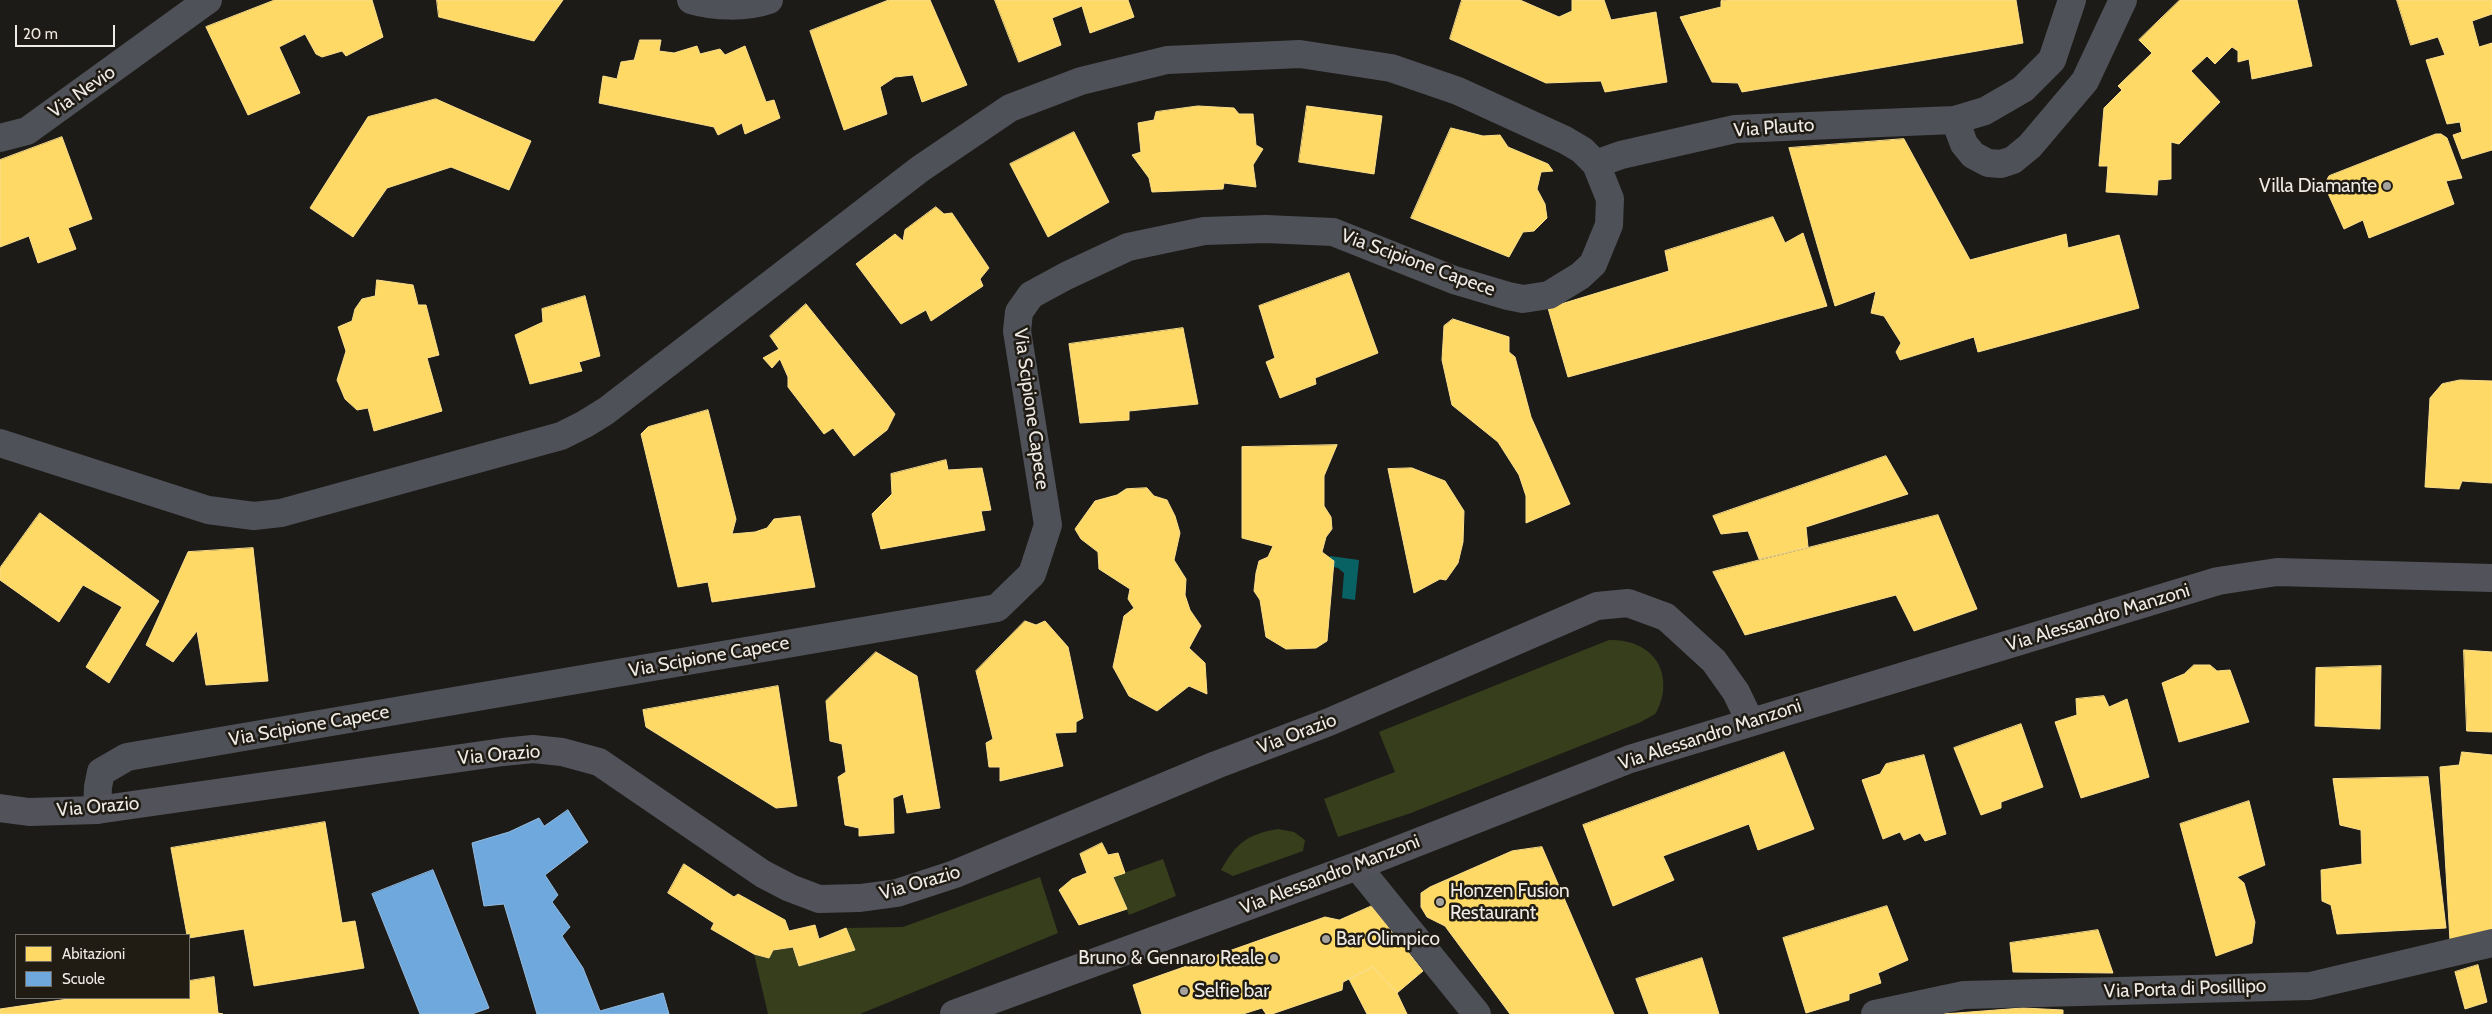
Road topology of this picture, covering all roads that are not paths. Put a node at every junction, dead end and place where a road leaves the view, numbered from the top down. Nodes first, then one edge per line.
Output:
1 (208, 0) edge
2 (691, 0) edge
3 (769, 0) edge
4 (2072, 0) edge
5 (2123, 0) edge
6 (1955, 120) junction
7 (0, 138) edge
8 (1596, 164) junction
9 (0, 443) edge
10 (2492, 578) edge
11 (1750, 721) junction
12 (0, 808) edge
13 (97, 810) junction
14 (1357, 866) junction
15 (2492, 943) edge
16 (954, 1014) edge
17 (1477, 1014) edge
18 (1875, 1014) edge

1 - 7 street, Via Nevio
2 - 3 street
4 - 6 street, Via Plauto
5 - 6 street
6 - 8 street, Via Plauto
8 - 9 street, Via Scipione Capece
8 - 13 street, Via Scipione Capece
10 - 11 street, Via Alessandro Manzoni
11 - 13 street, Via Orazio
11 - 14 street, Via Alessandro Manzoni
12 - 13 street, Via Orazio
14 - 16 street, Via Alessandro Manzoni
14 - 17 street
15 - 18 street, Via Porta di Posillipo

